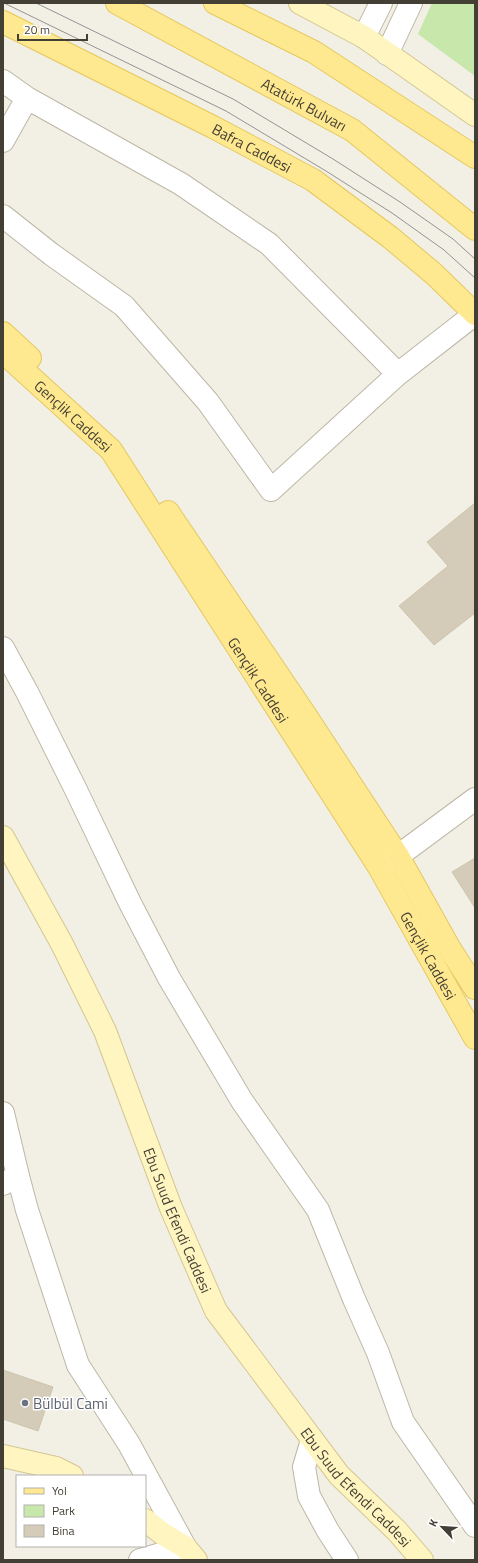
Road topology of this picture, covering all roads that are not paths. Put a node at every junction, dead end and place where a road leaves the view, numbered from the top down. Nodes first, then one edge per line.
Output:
1 (118, 3) edge
2 (215, 3) edge
3 (300, 3) edge
4 (381, 3) edge
5 (411, 3) edge
6 (3, 22) edge
7 (364, 38) junction
8 (387, 54) junction
9 (3, 81) edge
10 (27, 98) junction
11 (475, 114) edge
12 (3, 141) edge
13 (475, 157) edge
14 (3, 216) edge
15 (475, 229) edge
16 (475, 314) edge
17 (3, 332) edge
18 (3, 352) edge
19 (398, 374) junction
20 (3, 648) edge
21 (475, 799) edge
22 (3, 837) edge
23 (388, 861) junction
24 (475, 988) edge
25 (475, 1038) edge
26 (3, 1113) edge
27 (11, 1180) edge
28 (312, 1440) junction
29 (3, 1456) edge
30 (70, 1475) edge
31 (146, 1521) edge
32 (475, 1526) edge
33 (191, 1553) edge
34 (140, 1560) edge
35 (347, 1560) edge
36 (422, 1560) edge

1 - 15 main road, Atatürk Bulvarı
2 - 13 main road
3 - 7 street
4 - 7 street
5 - 8 street
6 - 16 main road, Bafra Caddesi
7 - 8 street
8 - 11 street
9 - 10 street
10 - 12 street
10 - 19 street
14 - 19 street
16 - 19 street
17 - 23 main road, Gençlik Caddesi
18 - 23 main road, Gençlik Caddesi
20 - 32 street
21 - 23 street
22 - 28 street, Ebu Suud Efendi Caddesi
23 - 24 main road, Gençlik Caddesi
23 - 25 main road, Gençlik Caddesi
26 - 27 street
27 - 33 street
28 - 35 street
28 - 36 street, Ebu Suud Efendi Caddesi
29 - 30 street
31 - 33 street
33 - 34 street

